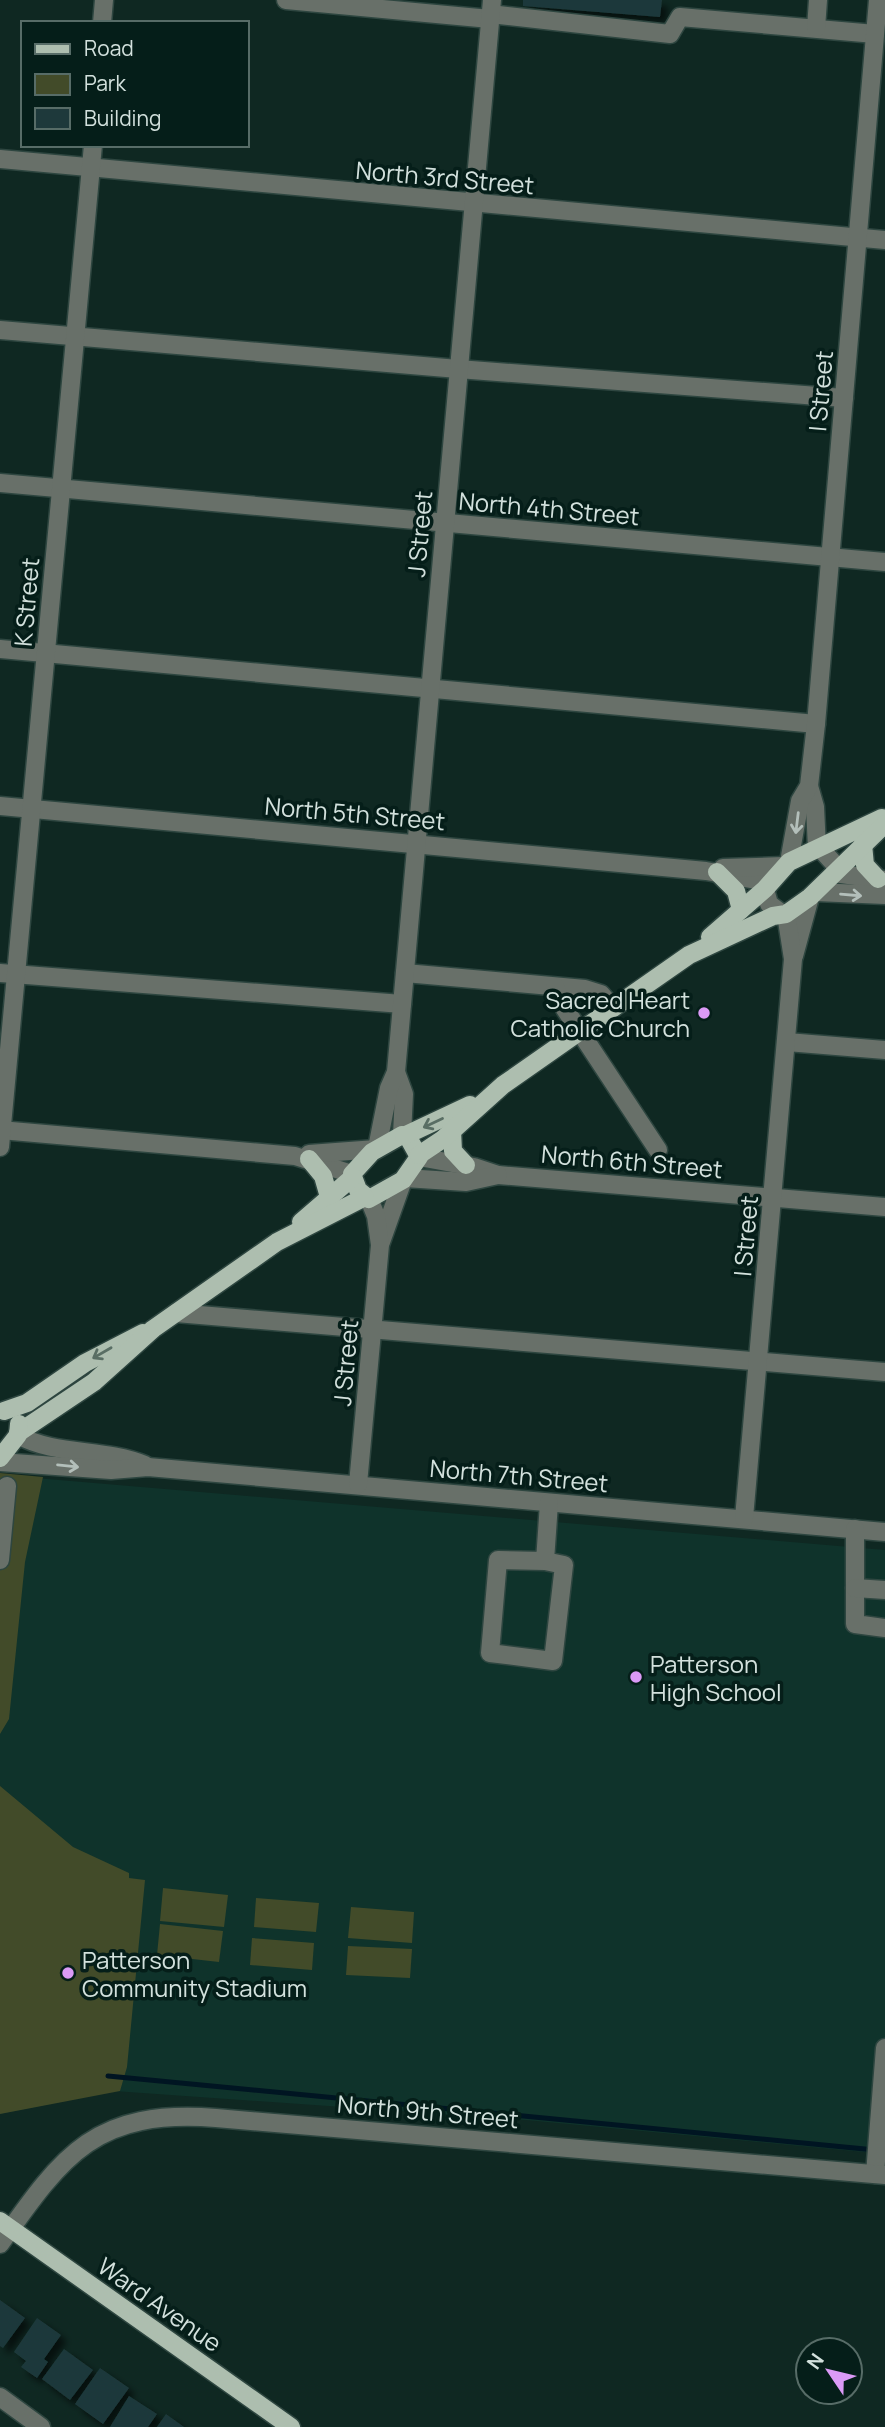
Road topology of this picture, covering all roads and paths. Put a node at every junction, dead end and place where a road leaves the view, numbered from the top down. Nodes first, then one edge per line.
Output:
1 (104, 0) edge
2 (286, 0) edge
3 (818, 0) edge
4 (880, 4) edge
5 (490, 11) edge
6 (102, 21) edge
7 (816, 28) junction
8 (875, 34) junction
9 (93, 147) edge
10 (0, 159) edge
11 (91, 168) junction
12 (473, 204) junction
13 (858, 238) junction
14 (885, 240) edge
15 (0, 330) edge
16 (75, 336) junction
17 (458, 369) junction
18 (844, 398) junction
19 (0, 483) edge
20 (61, 488) junction
21 (445, 524) junction
22 (830, 557) junction
23 (885, 562) edge
24 (0, 649) edge
25 (46, 652) junction
26 (430, 690) junction
27 (816, 724) junction
28 (809, 786) junction
29 (0, 806) edge
30 (32, 808) junction
31 (885, 817) edge
32 (885, 824) edge
33 (417, 843) junction
34 (863, 844) junction
35 (818, 848) junction
36 (786, 864) junction
37 (836, 871) junction
38 (711, 872) junction
39 (766, 885) junction
40 (883, 885) edge
41 (813, 894) junction
42 (741, 910) junction
43 (783, 913) junction
44 (689, 956) junction
45 (793, 959) junction
46 (405, 973) junction
47 (8, 974) edge
48 (555, 987) junction
49 (402, 1004) junction
50 (613, 1009) junction
51 (579, 1032) junction
52 (787, 1042) junction
53 (885, 1050) edge
54 (396, 1072) junction
55 (503, 1085) junction
56 (452, 1130) junction
57 (403, 1135) junction
58 (0, 1136) edge
59 (377, 1148) junction
60 (658, 1150) dead end
61 (419, 1156) junction
62 (302, 1157) junction
63 (466, 1165) junction
64 (353, 1175) junction
65 (498, 1175) junction
66 (404, 1179) junction
67 (329, 1196) junction
68 (773, 1197) junction
69 (367, 1198) junction
70 (885, 1207) edge
71 (277, 1242) junction
72 (380, 1245) junction
73 (176, 1312) junction
74 (153, 1329) junction
75 (373, 1329) junction
76 (758, 1362) junction
77 (885, 1372) edge
78 (2, 1410) edge
79 (18, 1434) junction
80 (0, 1460) edge
81 (148, 1467) junction
82 (358, 1484) junction
83 (5, 1495) edge
84 (550, 1503) junction
85 (744, 1518) junction
86 (855, 1530) junction
87 (885, 1532) edge
88 (0, 1560) edge
89 (545, 1560) junction
90 (855, 1588) junction
91 (885, 1590) edge
92 (885, 1628) edge
93 (885, 2048) edge
94 (880, 2175) edge
95 (5, 2224) edge
96 (0, 2244) edge
97 (0, 2397) edge
98 (41, 2427) edge
99 (291, 2427) edge

1 - 6 street
2 - 5 street
3 - 7 street
4 - 8 street, I Street
5 - 7 street
5 - 12 street, J Street
7 - 8 street
8 - 13 street, I Street
9 - 11 street, K Street
10 - 11 street, North 3rd Street
11 - 12 street, North 3rd Street
11 - 16 street, K Street
12 - 13 street, North 3rd Street
12 - 17 street, J Street
13 - 14 street, North 3rd Street
13 - 18 street, I Street
15 - 16 street
16 - 17 street
16 - 20 street, K Street
17 - 18 street
17 - 21 street, J Street
18 - 22 street, I Street
19 - 20 street, North 4th Street
20 - 21 street, North 4th Street
20 - 25 street, K Street
21 - 22 street, North 4th Street
21 - 26 street, J Street
22 - 23 street, North 4th Street
22 - 27 street, I Street
24 - 25 street
25 - 26 street
25 - 30 street, K Street
26 - 27 street
26 - 33 street, J Street
27 - 28 street, I Street
28 - 35 street, I Street
28 -> 36 street, I Street
29 - 30 street, North 5th Street
30 - 33 street, North 5th Street
30 - 47 street, K Street
31 - 35 main road
32 - 34 main road
33 - 38 street, North 5th Street
33 - 46 street, J Street
34 - 37 main road
34 - 40 main road
35 - 36 main road
35 - 37 street
36 - 38 street, North 5th Street
36 - 39 main road
37 - 40 street
37 - 41 main road
38 - 39 street, North 5th Street
38 - 42 main road
39 - 42 main road
39 - 43 street
41 -> 40 street
41 - 43 main road
41 - 45 street, I Street
42 - 44 main road
43 - 44 main road
43 - 45 street, I Street
44 - 50 main road
45 - 52 street, I Street
46 - 48 street
46 - 49 street, J Street
47 - 49 street
47 - 58 street, K Street
48 - 50 street
48 - 51 street
49 - 54 street, J Street
50 - 51 main road
51 - 55 main road
51 - 60 street
52 - 53 street
52 - 68 street, I Street
54 - 57 street, J Street
54 - 59 street, J Street
55 - 56 main road
55 -> 57 main road
56 - 61 main road
56 - 63 main road
57 - 59 main road
57 - 61 main road
58 - 62 street
59 - 62 street
59 - 64 main road
61 - 63 street, North 6th Street
61 - 66 main road
62 - 64 street
62 - 67 main road
63 - 65 street, North 6th Street
64 - 67 main road
64 - 69 main road
65 - 66 street
65 - 68 street, North 6th Street
66 - 69 main road
66 - 72 street, J Street
67 - 71 main road
68 - 70 street, North 6th Street
68 - 76 street, I Street
69 - 71 main road
69 - 72 street, J Street
71 - 73 main road
72 - 75 street, J Street
73 - 74 main road
73 - 75 street
74 -> 78 main road
74 - 79 main road
75 - 76 street
75 - 82 street, J Street
76 - 77 street
76 - 85 street, I Street
78 - 79 main road
79 - 80 main road
79 - 81 street, North 7th Street
80 -> 81 street, North 7th Street
81 - 82 street, North 7th Street
82 - 84 street, North 7th Street
83 - 88 street
84 - 85 street, North 7th Street
84 - 89 street
85 - 86 street, North 7th Street
86 - 87 street, North 7th Street
86 - 90 street
89 - 89 street
90 - 91 street
90 - 92 street
93 - 94 street
94 - 95 street, North 9th Street
95 - 96 street, North 9th Street
95 - 99 main road, Ward Avenue
97 - 98 street

